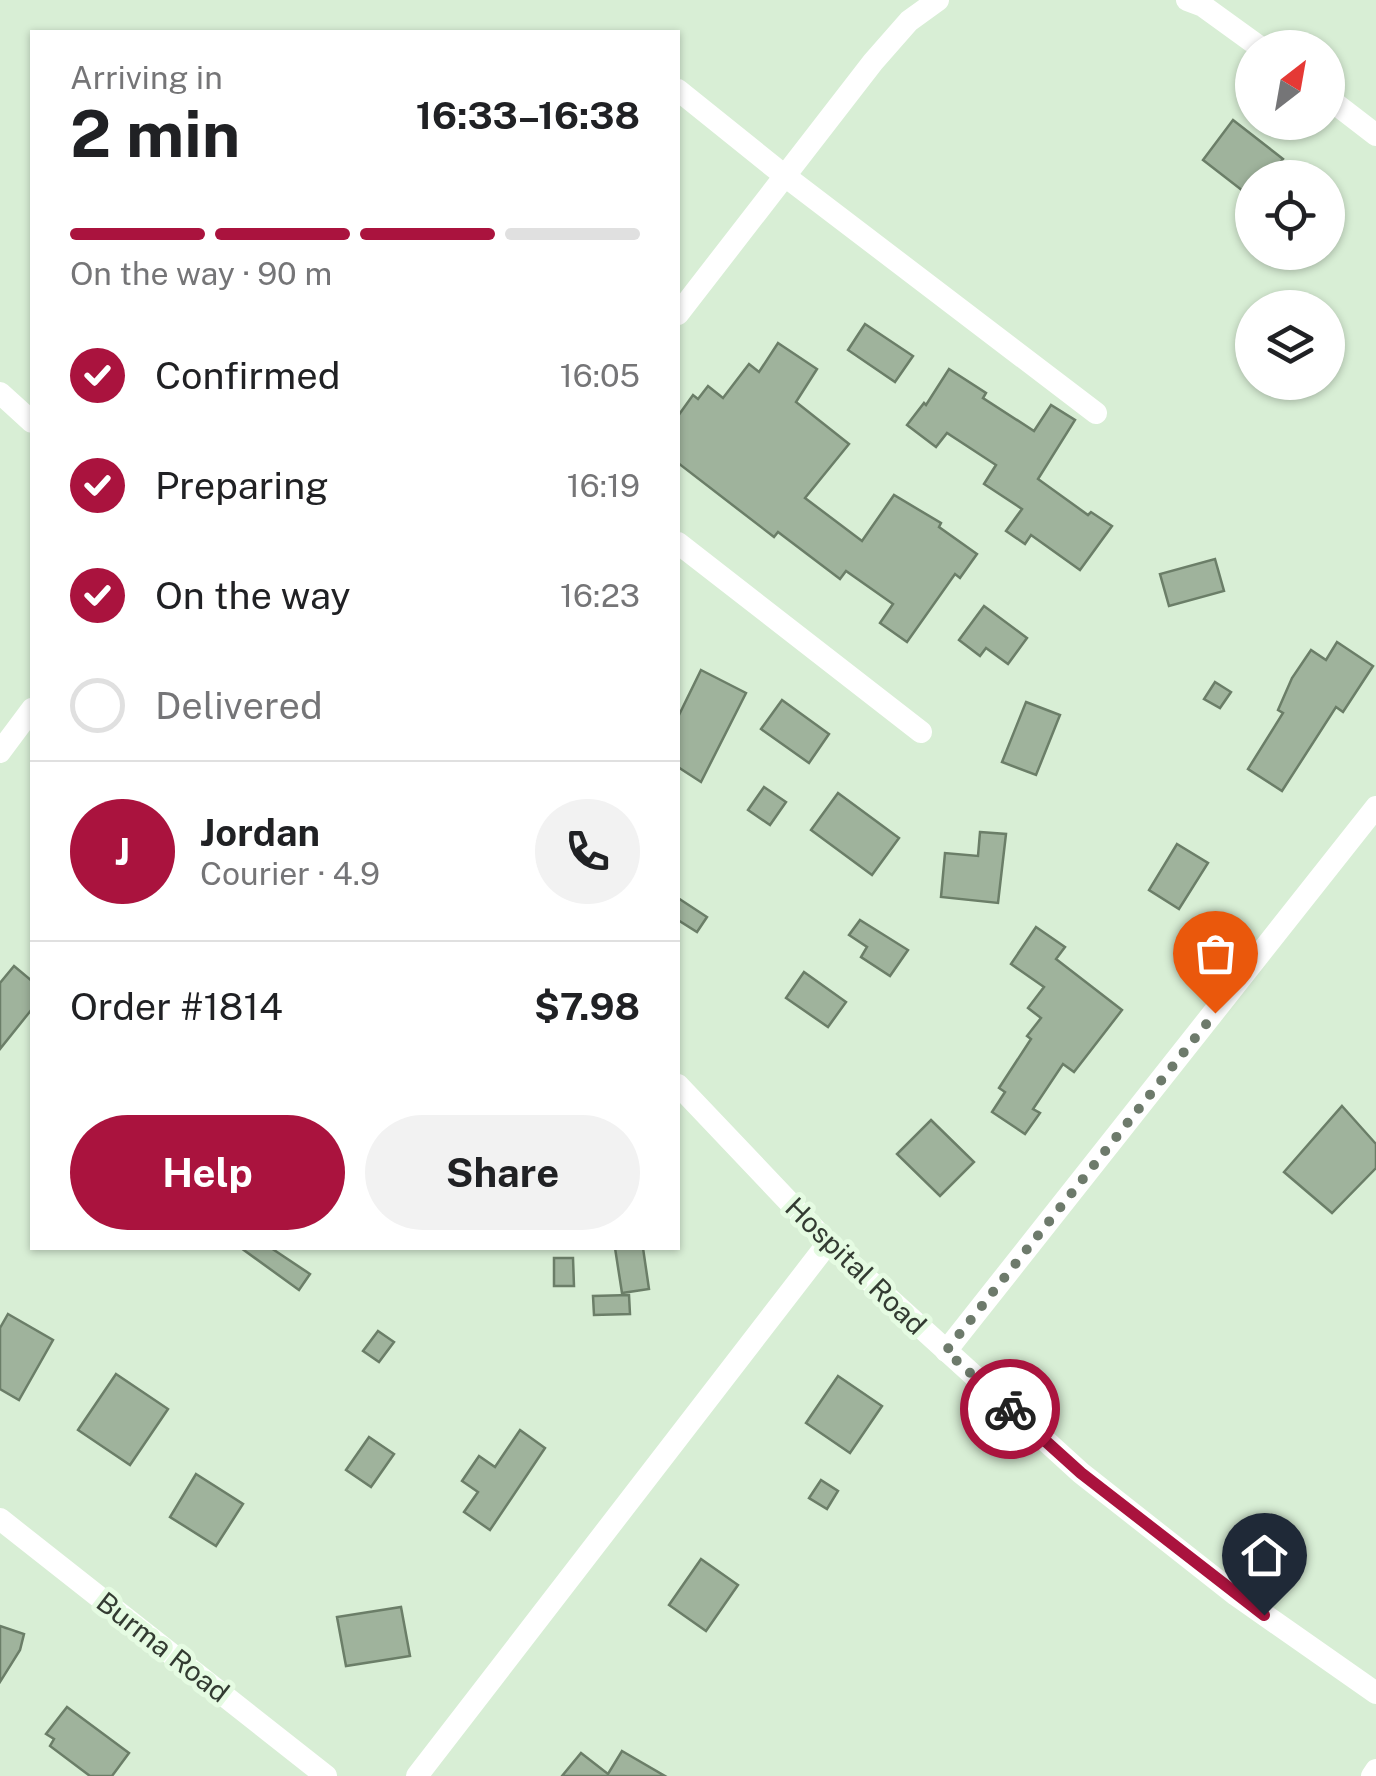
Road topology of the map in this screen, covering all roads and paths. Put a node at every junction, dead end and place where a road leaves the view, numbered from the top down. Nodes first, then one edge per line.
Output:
1 (938, 0) edge
2 (1187, 0) edge
3 (1236, 30) edge
4 (680, 92) edge
5 (1345, 111) edge
6 (1376, 135) edge
7 (784, 176) junction
8 (680, 311) edge
9 (0, 393) edge
10 (1096, 413) dead end
11 (30, 420) edge
12 (680, 545) edge
13 (30, 712) edge
14 (921, 732) dead end
15 (0, 752) edge
16 (1376, 807) edge
17 (680, 1088) edge
18 (828, 1244) junction
19 (946, 1351) junction
20 (0, 1519) edge
21 (1376, 1693) edge
22 (326, 1776) edge
23 (417, 1776) edge

1 - 7 street
2 - 3 street
4 - 7 street
5 - 6 street
7 - 8 street
7 - 10 street
9 - 11 street
12 - 14 street
13 - 15 street
16 - 19 street
17 - 18 street, Hospital Road
18 - 19 street, Hospital Road
18 - 23 street
19 - 21 street, Hospital Road
20 - 22 street, Burma Road

